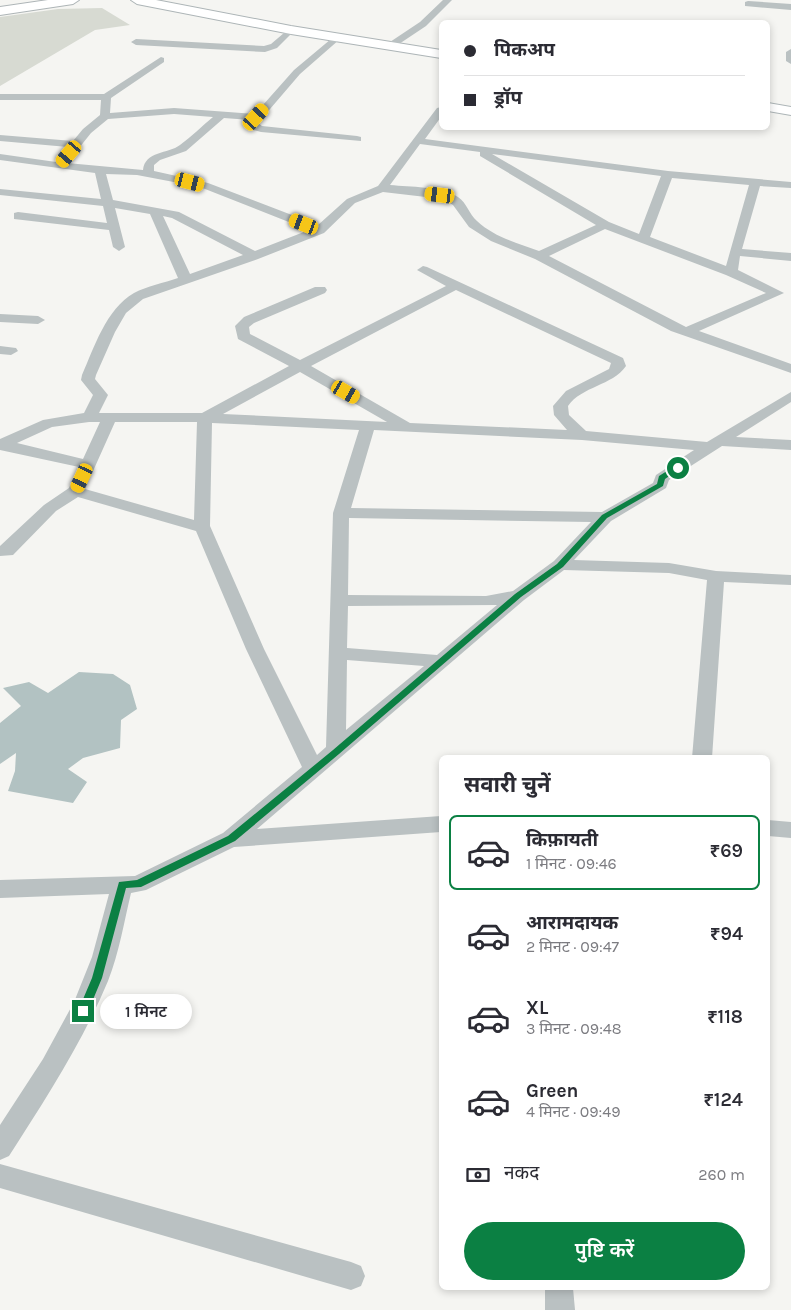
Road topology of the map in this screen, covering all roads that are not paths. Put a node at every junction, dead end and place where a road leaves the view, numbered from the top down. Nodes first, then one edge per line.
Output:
1 (30, 0) edge
2 (73, 0) edge
3 (137, 0) edge
4 (448, 0) edge
5 (0, 4) edge
6 (748, 4) dead end
7 (791, 7) edge
8 (0, 11) edge
9 (292, 30) junction
10 (337, 37) junction
11 (136, 42) dead end
12 (390, 46) junction
13 (791, 52) edge
14 (439, 54) edge
15 (161, 60) dead end
16 (791, 61) edge
17 (0, 97) edge
18 (106, 97) junction
19 (770, 107) edge
20 (791, 111) edge
21 (439, 113) edge
22 (222, 114) junction
23 (105, 116) junction
24 (256, 117) junction
25 (0, 138) edge
26 (357, 139) dead end
27 (419, 141) junction
28 (76, 144) junction
29 (476, 150) junction
30 (0, 157) edge
31 (60, 166) junction
32 (100, 171) junction
33 (148, 174) junction
34 (668, 174) junction
35 (755, 182) junction
36 (791, 185) edge
37 (382, 188) junction
38 (0, 192) edge
39 (108, 203) junction
40 (155, 211) junction
41 (18, 216) dead end
42 (604, 225) junction
43 (114, 227) junction
44 (320, 230) junction
45 (643, 239) junction
46 (119, 247) dead end
47 (736, 252) junction
48 (254, 256) junction
49 (539, 256) junction
50 (791, 257) edge
51 (423, 270) dead end
52 (731, 272) junction
53 (185, 278) junction
54 (457, 285) junction
55 (791, 287) edge
56 (320, 290) dead end
57 (777, 293) junction
58 (0, 318) edge
59 (38, 320) dead end
60 (686, 332) junction
61 (300, 366) junction
62 (791, 369) edge
63 (791, 396) edge
64 (89, 417) junction
65 (110, 417) junction
66 (205, 418) junction
67 (368, 426) junction
68 (406, 426) junction
69 (582, 435) junction
70 (1, 444) edge
71 (714, 444) junction
72 (791, 444) edge
73 (88, 465) junction
74 (76, 491) junction
75 (341, 513) junction
76 (605, 517) junction
77 (201, 524) junction
78 (2, 555) edge
79 (560, 566) junction
80 (716, 576) junction
81 (791, 580) edge
82 (518, 596) junction
83 (339, 600) junction
84 (337, 653) junction
85 (441, 662) junction
86 (336, 752) junction
87 (702, 755) edge
88 (314, 770) junction
89 (439, 824) edge
90 (770, 828) edge
91 (791, 830) edge
92 (231, 838) junction
93 (122, 885) junction
94 (1, 891) edge
95 (0, 1148) edge
96 (0, 1176) edge
97 (351, 1276) dead end
98 (559, 1290) edge
99 (560, 1310) edge

1 - 5 street
2 - 8 street
3 - 9 street
4 - 12 street
6 - 7 street
9 - 10 street
9 - 11 street
10 - 12 street
10 - 24 street
12 - 14 street
13 - 16 street
15 - 18 street
17 - 18 street
18 - 23 street
19 - 20 street
21 - 27 street
22 - 23 street
22 - 24 street
22 - 33 street
23 - 28 street
24 - 26 street
25 - 28 street
27 - 29 street
27 - 37 street
28 - 31 street
29 - 34 street
29 - 42 street
30 - 31 street
31 - 32 street
32 - 33 street
32 - 39 street
33 - 44 street
34 - 35 street
34 - 45 street
35 - 36 street
35 - 47 street
37 - 44 street
37 - 49 street
38 - 39 street
39 - 40 street
39 - 43 street
40 - 48 street
40 - 53 street
41 - 43 street
42 - 45 street
42 - 49 street
43 - 46 street
44 - 48 street
45 - 52 street
47 - 50 street
47 - 52 street
48 - 53 street
49 - 60 street
51 - 54 street
52 - 57 street
53 - 64 street
54 - 61 street
54 - 69 street
55 - 57 street
56 - 61 street
57 - 60 street
58 - 59 street
60 - 62 street
61 - 66 street
61 - 68 street
63 - 71 street
64 - 65 street
64 - 70 street
65 - 66 street
65 - 73 street
66 - 67 street
66 - 77 street
67 - 68 street
67 - 75 street
68 - 69 street
69 - 71 street
70 - 73 street
71 - 72 street
71 - 76 street
73 - 74 street
74 - 77 street
74 - 78 street
75 - 76 street
75 - 83 street
76 - 79 street
77 - 88 street
79 - 80 street
79 - 82 street
80 - 81 street
80 - 87 street
82 - 83 street
82 - 85 street
83 - 84 street
84 - 85 street
84 - 86 street
85 - 86 street
86 - 88 street
88 - 92 street
89 - 92 street
90 - 91 street
92 - 93 street
93 - 94 street
93 - 95 street
96 - 97 street
98 - 99 street

